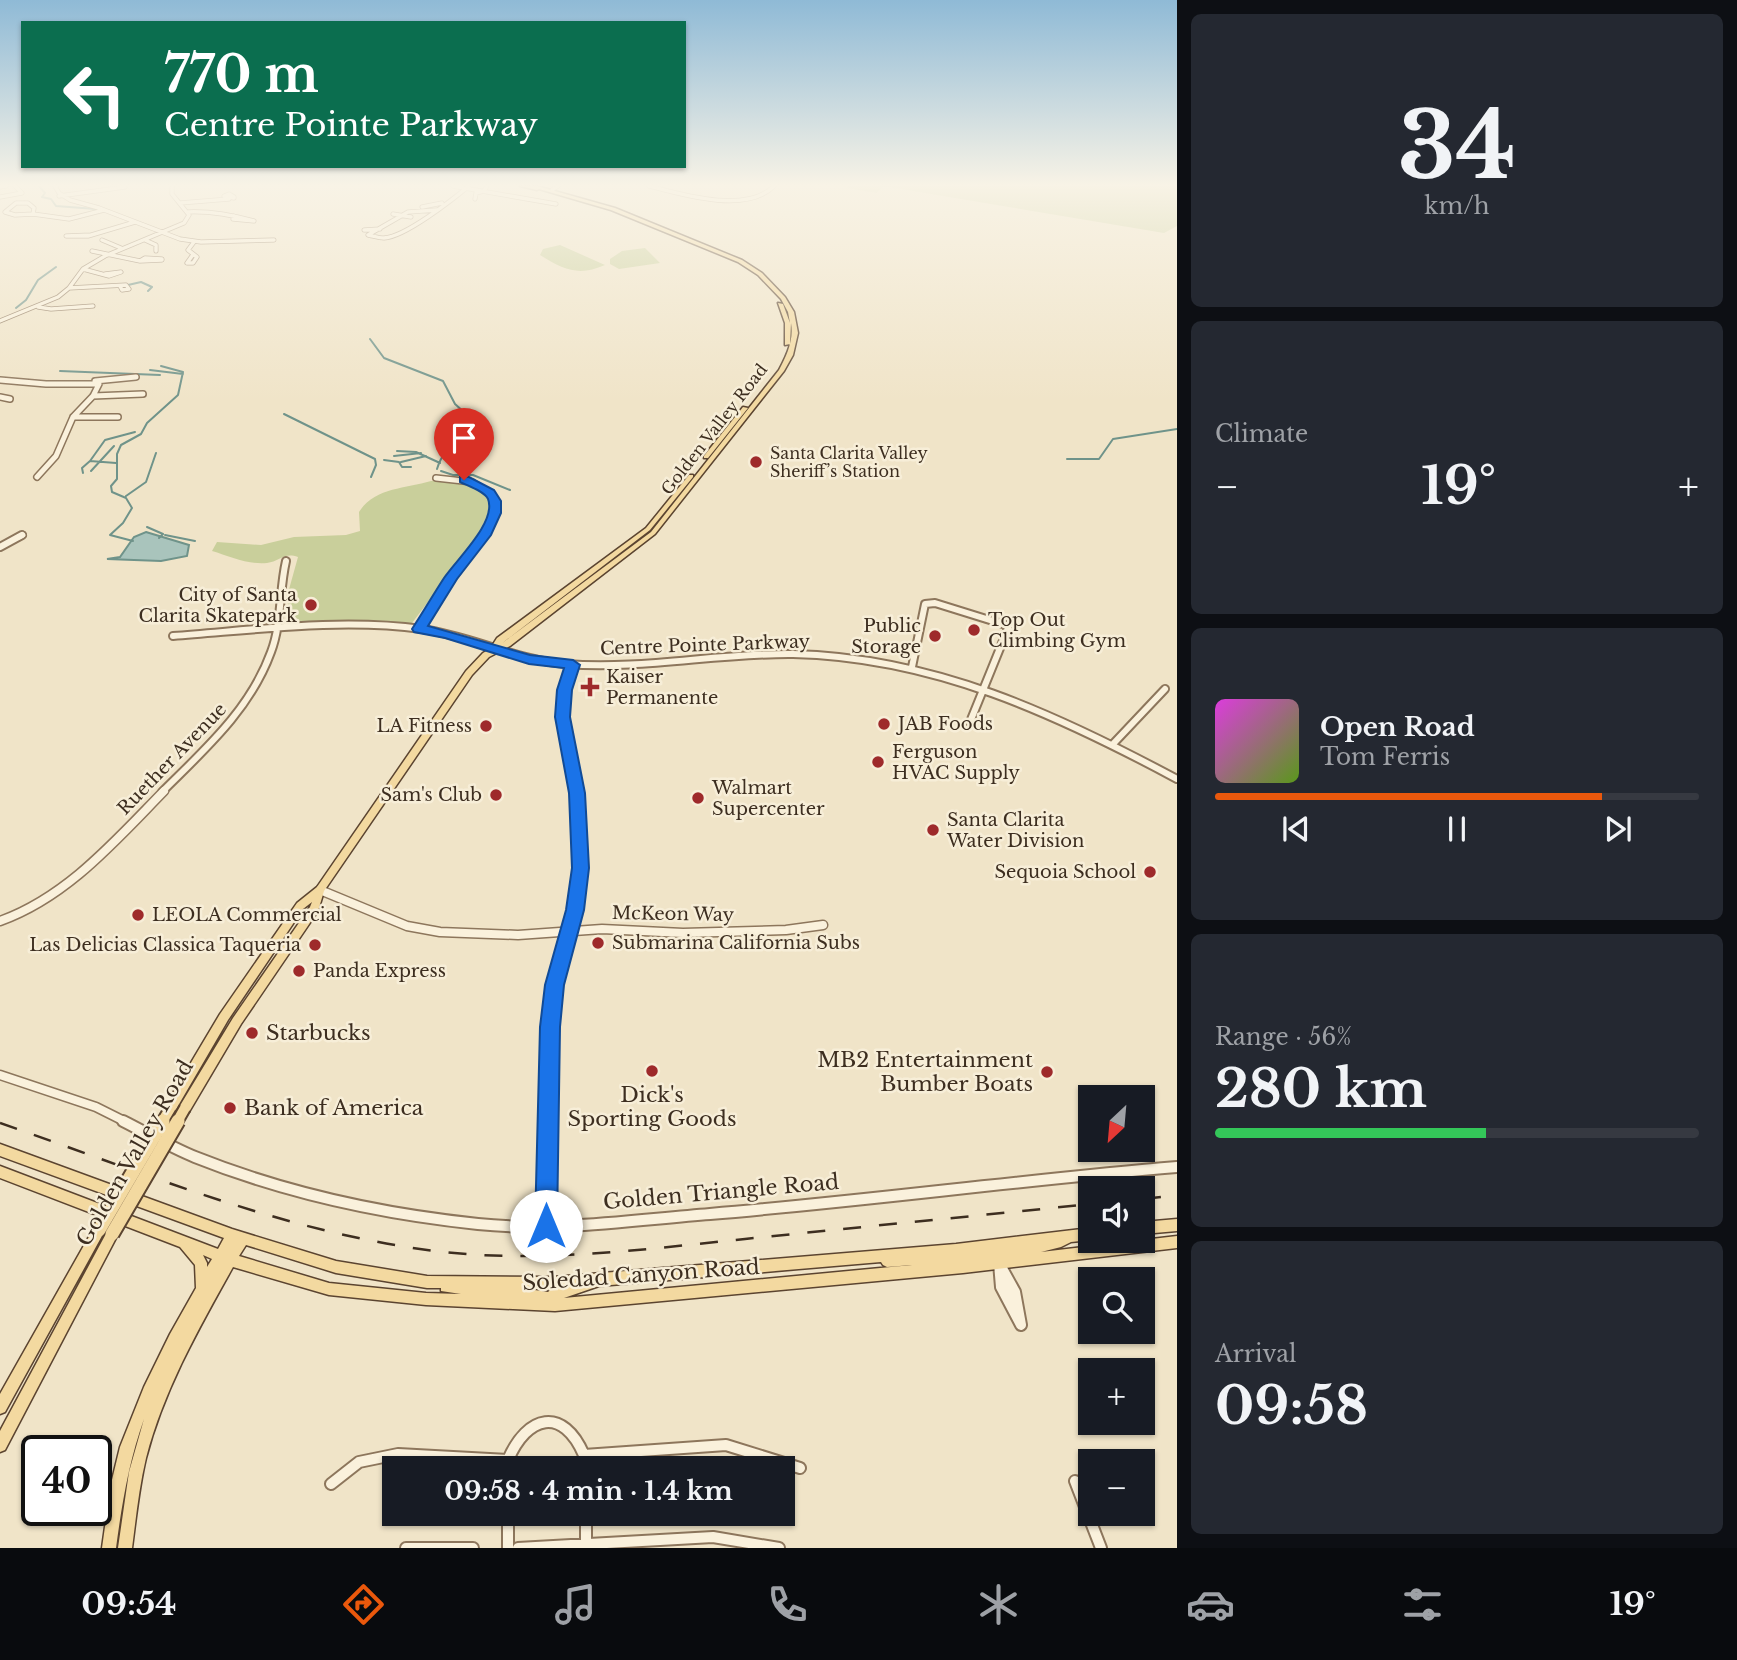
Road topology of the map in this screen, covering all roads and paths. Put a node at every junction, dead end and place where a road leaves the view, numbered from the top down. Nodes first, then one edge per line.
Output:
1 (101, 258) edge
2 (121, 258) edge
3 (727, 258) edge
4 (733, 258) edge
5 (140, 261) dead end
6 (83, 269) junction
7 (105, 275) dead end
8 (120, 286) dead end
9 (69, 288) junction
10 (93, 306) dead end
11 (38, 307) junction
12 (0, 315) edge
13 (7, 318) junction
14 (0, 321) edge
15 (139, 378) dead end
16 (0, 380) edge
17 (99, 382) junction
18 (143, 394) dead end
19 (93, 396) junction
20 (0, 397) edge
21 (10, 399) dead end
22 (73, 417) junction
23 (118, 417) dead end
24 (37, 477) dead end
25 (436, 478) dead end
26 (23, 535) dead end
27 (0, 547) edge
28 (286, 562) dead end
29 (419, 629) junction
30 (277, 630) junction
31 (173, 636) dead end
32 (494, 649) junction
33 (573, 665) junction
34 (912, 667) junction
35 (984, 687) junction
36 (1165, 689) dead end
37 (970, 722) dead end
38 (1113, 744) junction
39 (1177, 779) edge
40 (320, 890) junction
41 (0, 921) edge
42 (823, 925) dead end
43 (570, 930) junction
44 (0, 1075) edge
45 (0, 1150) edge
46 (1177, 1167) edge
47 (0, 1172) edge
48 (1177, 1225) edge
49 (546, 1226) junction
50 (1155, 1227) edge
51 (106, 1232) junction
52 (1078, 1235) edge
53 (1070, 1236) junction
54 (238, 1237) junction
55 (179, 1240) junction
56 (1177, 1242) edge
57 (226, 1258) junction
58 (852, 1258) junction
59 (999, 1263) junction
60 (603, 1279) junction
61 (427, 1282) junction
62 (200, 1293) junction
63 (549, 1303) junction
64 (0, 1407) edge
65 (0, 1445) edge
66 (584, 1455) joint
67 (388, 1456) edge
68 (420, 1456) edge
69 (511, 1456) edge
70 (382, 1457) edge
71 (800, 1468) dead end
72 (1075, 1481) dead end
73 (331, 1484) dead end
74 (508, 1526) edge
75 (586, 1526) edge
76 (586, 1544) junction
77 (553, 1547) edge
78 (109, 1548) edge
79 (125, 1548) edge
80 (406, 1548) edge
81 (473, 1548) edge
82 (508, 1548) edge
83 (518, 1548) edge
84 (779, 1548) edge
85 (1101, 1548) edge

1 - 6 street
2 - 5 street
3 - 32 main road, Golden Valley Road
4 - 32 main road, Golden Valley Road
6 - 7 street
6 - 9 street
8 - 9 street
9 - 11 street
10 - 11 street
11 - 13 street
12 - 13 street
13 - 14 street
15 - 17 street
16 - 17 street
17 - 19 street
18 - 19 street
19 - 22 street
20 - 21 street
22 - 23 street
22 - 24 street
25 - 29 street
26 - 27 street
28 - 30 street, Ruether Avenue
29 - 30 street, Centre Pointe Parkway
29 - 32 street, Centre Pointe Parkway
30 - 31 street, Centre Pointe Parkway
30 - 41 street, Ruether Avenue
32 - 33 street, Centre Pointe Parkway
32 - 40 main road, Golden Valley Road
33 - 34 street, Centre Pointe Parkway
33 - 43 street
34 - 35 street, Centre Pointe Parkway
34 - 35 street
35 - 37 street
35 - 38 street, Centre Pointe Parkway
36 - 38 street
38 - 39 street, Centre Pointe Parkway
40 - 43 street, McKeon Way
40 - 51 main road, Golden Valley Road, bridge
40 - 51 main road, Golden Valley Road, bridge
42 - 43 street, McKeon Way
43 - 49 street
44 - 49 street, Golden Triangle Road
45 - 54 main road, Soledad Canyon Road
46 - 49 street, Golden Triangle Road
47 - 55 main road, Soledad Canyon Road
48 - 50 main road
51 - 64 main road, Golden Valley Road
51 - 65 main road, Golden Valley Road
52 - 53 main road, Soledad Canyon Road
53 - 58 main road, Soledad Canyon Road
53 - 59 main road
54 - 57 main road
54 - 61 main road, Soledad Canyon Road
55 - 57 main road, Soledad Canyon Road
55 - 62 main road
56 - 59 main road, Soledad Canyon Road
57 - 62 main road
57 - 63 main road, Soledad Canyon Road
57 - 79 main road
58 - 59 main road
58 - 60 main road, Soledad Canyon Road
59 - 59 street
59 - 63 main road, Soledad Canyon Road
60 - 61 main road, Soledad Canyon Road
60 - 63 main road
61 - 63 main road
62 - 78 main road
66 - 69 street
66 - 71 street
67 - 68 street
70 - 73 street
72 - 85 street
74 - 82 street
75 - 76 street
76 - 77 street
76 - 84 street
77 - 83 street
80 - 81 street

